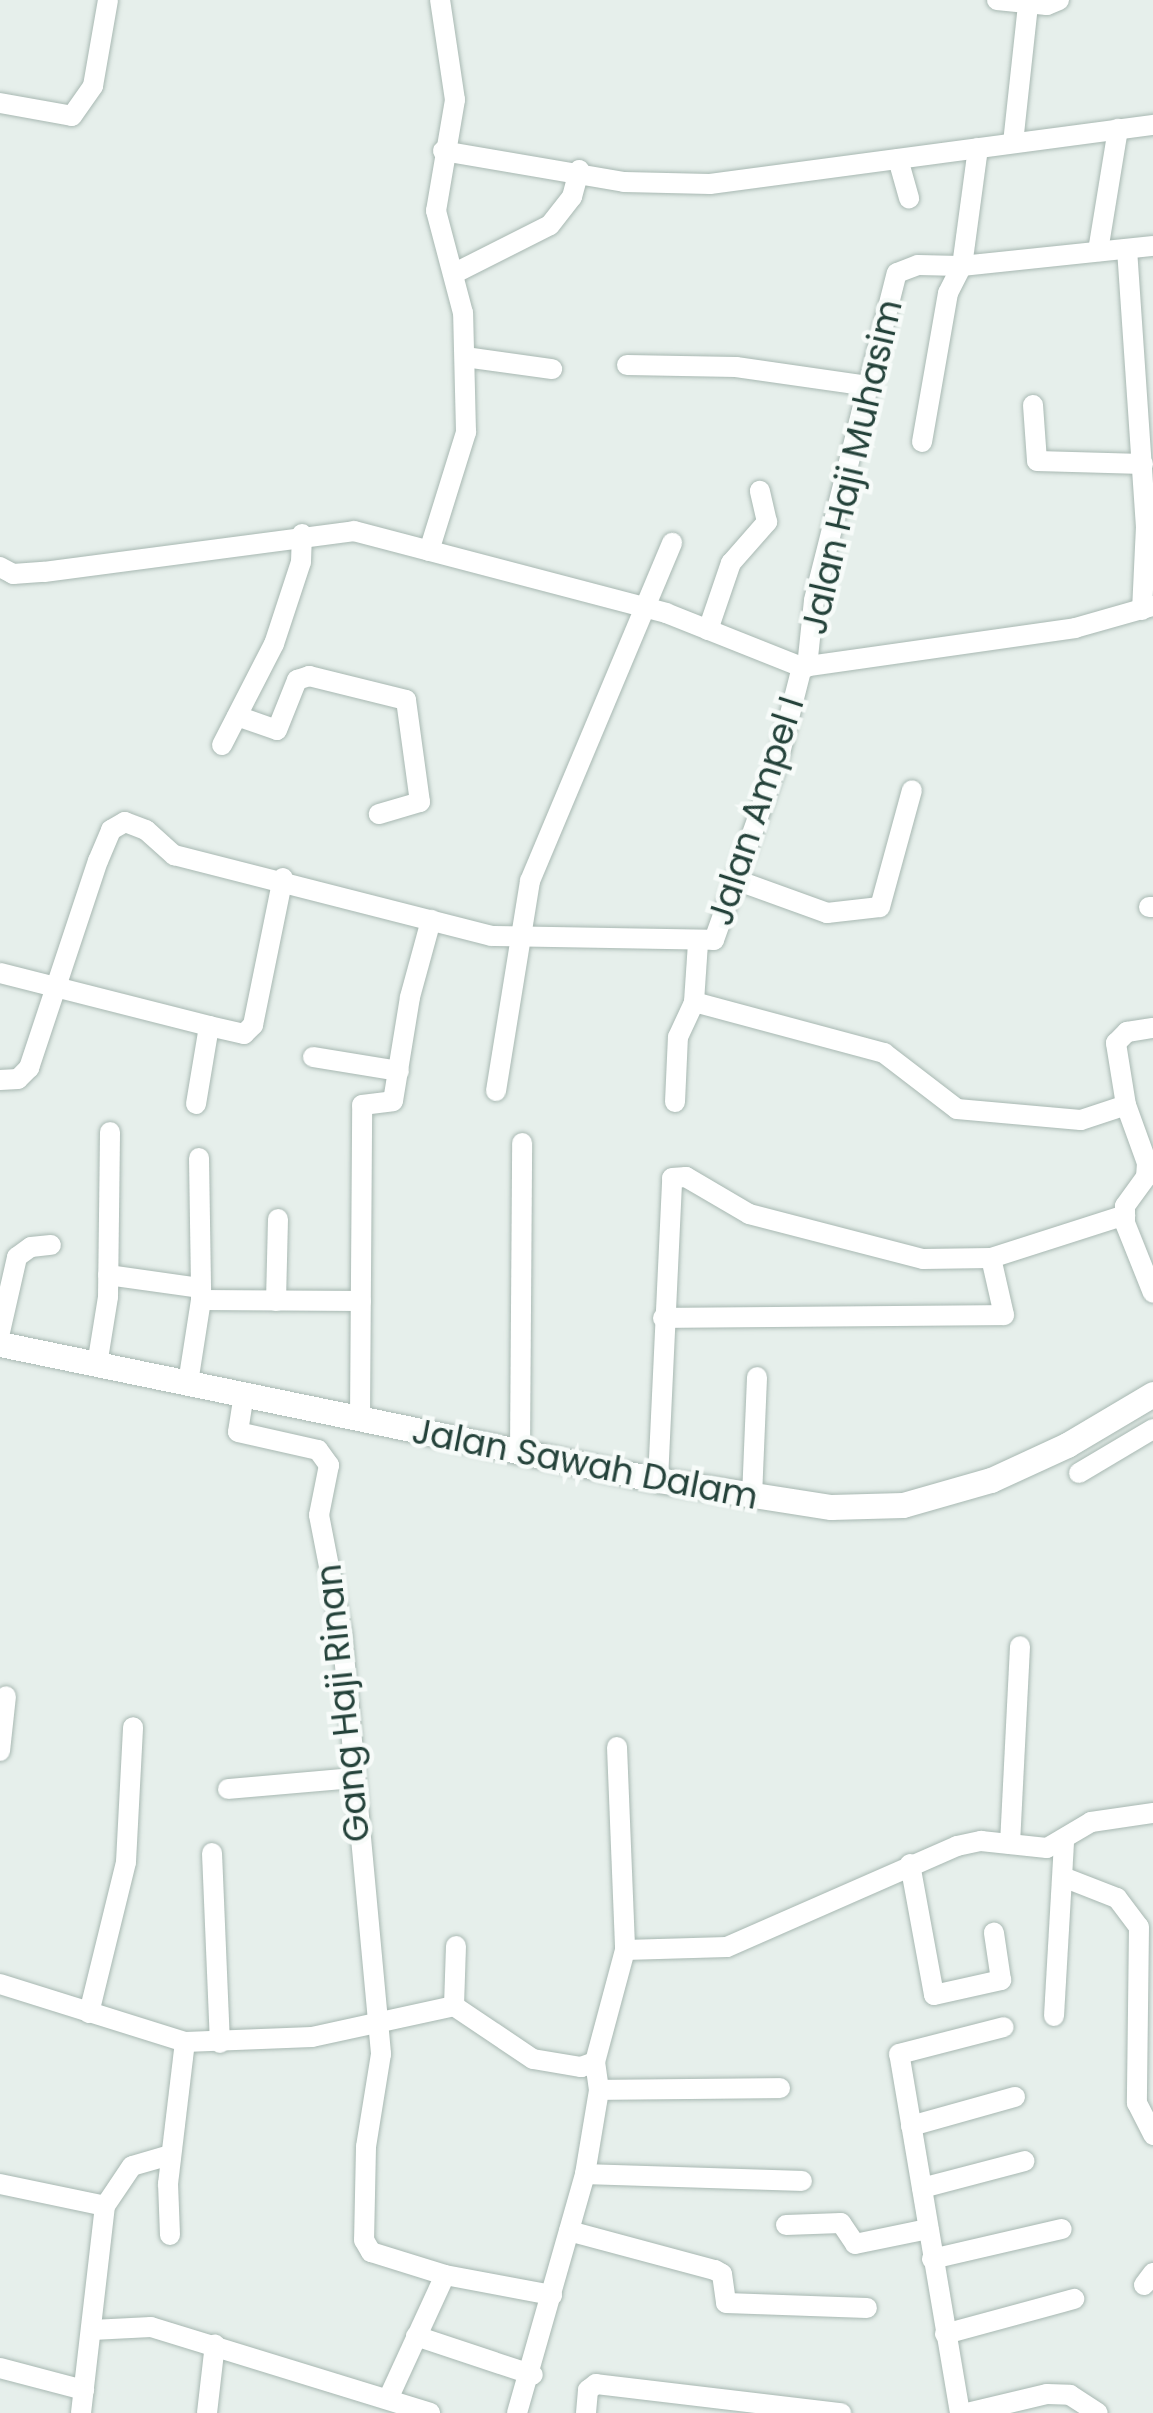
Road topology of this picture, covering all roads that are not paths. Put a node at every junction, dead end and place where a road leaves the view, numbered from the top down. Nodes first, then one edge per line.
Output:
1 (108, 0) edge
2 (440, 0) edge
3 (998, 0) edge
4 (1059, 0) edge
5 (1028, 4) junction
6 (0, 103) edge
7 (1153, 125) edge
8 (1118, 129) junction
9 (1012, 144) junction
10 (978, 148) junction
11 (443, 151) junction
12 (898, 159) junction
13 (578, 170) junction
14 (909, 198) dead end
15 (1153, 246) edge
16 (1128, 249) junction
17 (1098, 250) junction
18 (962, 266) junction
19 (456, 274) junction
20 (465, 357) junction
21 (627, 365) dead end
22 (552, 369) dead end
23 (868, 386) junction
24 (1032, 404) dead end
25 (922, 442) dead end
26 (1143, 464) junction
27 (760, 491) dead end
28 (302, 534) junction
29 (672, 544) dead end
30 (429, 551) junction
31 (0, 567) edge
32 (648, 608) junction
33 (1147, 608) edge
34 (708, 630) junction
35 (804, 667) junction
36 (237, 716) junction
37 (222, 745) dead end
38 (912, 790) dead end
39 (379, 814) dead end
40 (283, 878) junction
41 (736, 880) junction
42 (431, 920) junction
43 (520, 938) junction
44 (698, 942) junction
45 (0, 972) edge
46 (56, 990) junction
47 (694, 1002) junction
48 (209, 1026) junction
49 (1153, 1028) edge
50 (313, 1057) dead end
51 (399, 1070) junction
52 (0, 1080) edge
53 (496, 1091) dead end
54 (675, 1102) dead end
55 (196, 1104) dead end
56 (1126, 1106) junction
57 (110, 1132) dead end
58 (522, 1142) dead end
59 (199, 1158) dead end
60 (1146, 1187) edge
61 (1124, 1215) junction
62 (278, 1219) dead end
63 (51, 1246) dead end
64 (990, 1258) junction
65 (108, 1275) junction
66 (1153, 1293) edge
67 (201, 1294) junction
68 (276, 1301) junction
69 (361, 1301) junction
70 (663, 1318) junction
71 (0, 1332) edge
72 (0, 1344) edge
73 (97, 1366) junction
74 (757, 1376) dead end
75 (188, 1383) junction
76 (1153, 1394) edge
77 (244, 1397) junction
78 (360, 1419) junction
79 (1153, 1429) edge
80 (520, 1453) junction
81 (1079, 1473) dead end
82 (658, 1480) junction
83 (752, 1497) junction
84 (1020, 1646) dead end
85 (6, 1696) dead end
86 (133, 1726) dead end
87 (616, 1747) dead end
88 (0, 1751) edge
89 (354, 1778) junction
90 (228, 1789) dead end
91 (1153, 1814) edge
92 (1064, 1842) junction
93 (1010, 1844) junction
94 (212, 1853) dead end
95 (910, 1864) junction
96 (1063, 1877) junction
97 (994, 1933) dead end
98 (456, 1946) dead end
99 (624, 1950) junction
100 (0, 1984) edge
101 (454, 2006) junction
102 (89, 2013) junction
103 (1054, 2016) dead end
104 (374, 2022) junction
105 (1004, 2027) dead end
106 (185, 2042) junction
107 (220, 2044) junction
108 (595, 2062) junction
109 (780, 2088) dead end
110 (599, 2090) junction
111 (1015, 2097) dead end
112 (911, 2126) junction
113 (1153, 2134) edge
114 (170, 2155) junction
115 (1025, 2161) dead end
116 (585, 2174) junction
117 (802, 2181) dead end
118 (0, 2186) edge
119 (922, 2188) junction
120 (105, 2206) junction
121 (786, 2225) dead end
122 (1062, 2229) dead end
123 (568, 2231) junction
124 (916, 2231) junction
125 (170, 2235) dead end
126 (932, 2259) junction
127 (446, 2275) junction
128 (552, 2295) junction
129 (1074, 2299) dead end
130 (867, 2308) dead end
131 (92, 2330) junction
132 (945, 2334) junction
133 (416, 2336) junction
134 (215, 2344) junction
135 (0, 2368) edge
136 (533, 2376) junction
137 (84, 2390) junction
138 (388, 2398) junction
139 (81, 2413) edge
140 (207, 2413) edge
141 (430, 2413) edge
142 (517, 2413) edge
143 (586, 2413) edge
144 (841, 2413) edge
145 (960, 2413) edge
146 (967, 2413) edge
147 (1098, 2413) edge

1 - 6 street
2 - 11 street
3 - 5 street
4 - 5 street
5 - 9 street
7 - 8 street
8 - 9 street
8 - 17 street
9 - 10 street
10 - 12 street
10 - 18 street
11 - 13 street
11 - 19 street
12 - 13 street
12 - 14 street
13 - 19 street
15 - 16 street
16 - 17 street
16 - 26 street
17 - 18 street
18 - 23 street, Jalan Haji Muhasim
18 - 25 street
19 - 20 street
20 - 22 street
20 - 30 street
21 - 23 street
23 - 35 street, Jalan Haji Muhasim
24 - 26 street
26 - 33 street
27 - 34 street
28 - 30 street
28 - 31 street
28 - 36 street
29 - 32 street
30 - 32 street
32 - 34 street
32 - 43 street
33 - 35 street
34 - 35 street
35 - 41 street, Jalan Ampel I
36 - 37 street
36 - 39 street
38 - 41 street
40 - 42 street, Jalan Ampel I
40 - 46 street, Jalan Ampel I
40 - 48 street
41 - 44 street, Jalan Ampel I
42 - 43 street, Jalan Ampel I
42 - 51 street
43 - 44 street, Jalan Ampel I
43 - 53 street
44 - 47 street
45 - 46 street
46 - 48 street
46 - 52 street
47 - 54 street
47 - 56 street
48 - 55 street
49 - 56 street
50 - 51 street
51 - 69 street
56 - 60 street
57 - 65 street
58 - 80 street
59 - 67 street
60 - 61 street
61 - 64 street
61 - 66 street
62 - 68 street
63 - 71 street
64 - 70 street
64 - 70 street
65 - 67 street
65 - 73 street
67 - 68 street
67 - 75 street
68 - 69 street
69 - 78 street
70 - 82 street
72 - 73 street, Jalan Sawah Dalam
73 - 75 street, Jalan Sawah Dalam
74 - 83 street
75 - 77 street, Jalan Sawah Dalam
76 - 83 street, Jalan Sawah Dalam
77 - 78 street, Jalan Sawah Dalam
77 - 89 street, Gang Haji Rinan
78 - 80 street, Jalan Sawah Dalam
79 - 81 street
80 - 82 street, Jalan Sawah Dalam
82 - 83 street, Jalan Sawah Dalam
84 - 93 street
85 - 88 street
86 - 102 street
87 - 99 street
89 - 90 street
89 - 104 street, Gang Haji Rinan
91 - 92 street
92 - 93 street
92 - 96 street
93 - 95 street
94 - 107 street
95 - 97 street
95 - 99 street
96 - 103 street
96 - 113 street
98 - 101 street
99 - 108 street
100 - 102 street
101 - 104 street
101 - 108 street
102 - 106 street
104 - 107 street
104 - 127 street, Gang Haji Rinan
105 - 112 street
106 - 107 street
106 - 114 street
108 - 110 street
109 - 110 street
110 - 116 street
111 - 112 street
112 - 119 street
114 - 120 street
114 - 125 street
115 - 119 street
116 - 117 street
116 - 123 street
118 - 120 street
119 - 124 street
120 - 131 street
121 - 124 street
122 - 126 street
123 - 128 street
123 - 130 street
124 - 126 street
126 - 132 street
127 - 128 street, Gang Haji Rinan
127 - 133 street
128 - 136 street
129 - 132 street
131 - 134 street
131 - 137 street
132 - 145 street
133 - 136 street
133 - 138 street
134 - 138 street
134 - 140 street
135 - 137 street
136 - 142 street
137 - 139 street
138 - 141 street
143 - 144 street
146 - 147 street

